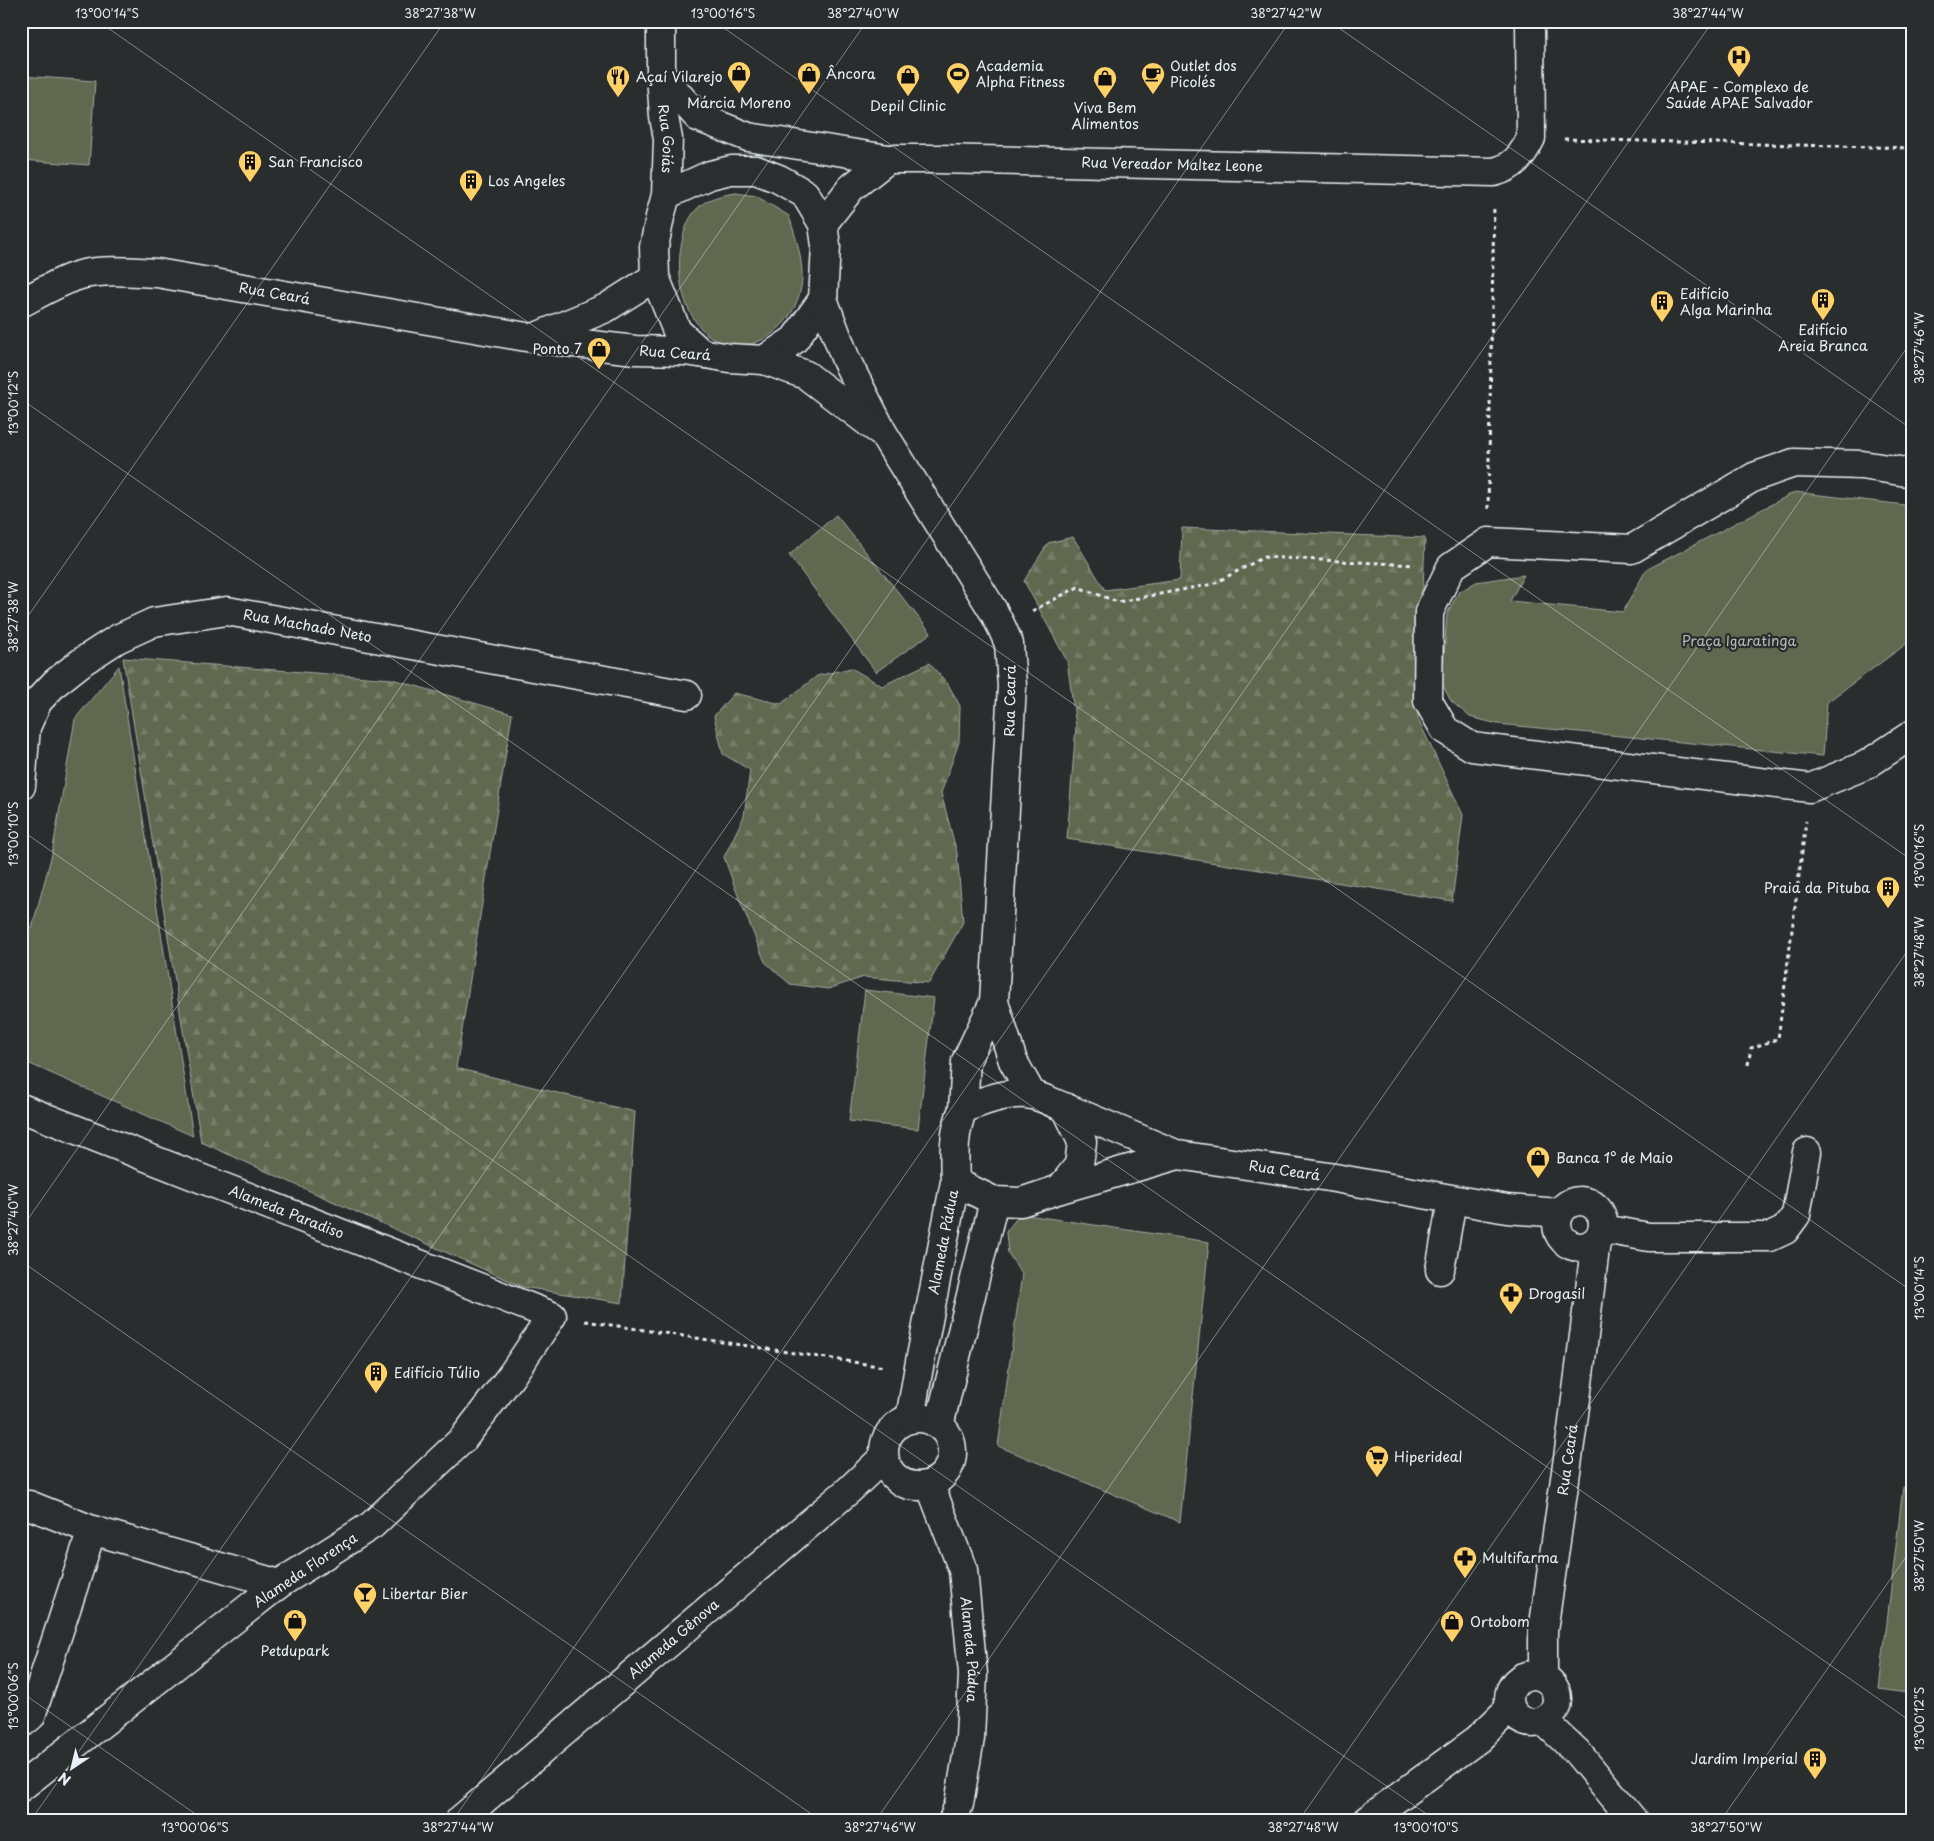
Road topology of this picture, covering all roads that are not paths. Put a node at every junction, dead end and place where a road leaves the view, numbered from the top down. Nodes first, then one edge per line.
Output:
1 (662, 21) edge
2 (1530, 21) edge
3 (661, 76) junction
4 (888, 159) junction
5 (666, 195) junction
6 (823, 224) junction
7 (655, 277) junction
8 (823, 299) junction
9 (21, 303) edge
10 (532, 338) junction
11 (701, 353) junction
12 (764, 360) junction
13 (883, 433) junction
14 (1913, 473) edge
15 (687, 695) dead end
16 (1913, 734) edge
17 (21, 786) edge
18 (994, 1002) junction
19 (1032, 1095) junction
20 (21, 1108) edge
21 (1066, 1108) junction
22 (963, 1109) junction
23 (1807, 1152) dead end
24 (1178, 1155) junction
25 (955, 1182) junction
26 (1060, 1189) junction
27 (1452, 1200) junction
28 (994, 1201) junction
29 (1559, 1220) junction
30 (1593, 1239) junction
31 (1440, 1270) dead end
32 (552, 1316) joint
33 (910, 1419) junction
34 (939, 1426) junction
35 (884, 1457) junction
36 (930, 1485) junction
37 (21, 1506) edge
38 (92, 1530) junction
39 (279, 1584) junction
40 (1536, 1676) junction
41 (1532, 1715) junction
42 (21, 1724) edge
43 (21, 1787) edge
44 (460, 1820) edge
45 (953, 1820) edge
46 (1367, 1820) edge
47 (1633, 1820) edge

1 - 3 street, Rua Goiás
2 - 4 street, Rua Vereador Maltez Leone
3 - 4 street, Rua Vereador Maltez Leone
3 - 5 street, Rua Goiás
4 - 6 street
5 - 6 street
5 - 7 street, Rua Goiás
6 - 8 street
7 - 10 street
7 - 11 street
8 - 12 street
8 - 13 street, Rua Ceará
9 - 10 street, Rua Ceará
10 - 11 street, Rua Ceará
11 - 12 street, Rua Ceará
12 - 13 street, Rua Ceará
13 - 18 street, Rua Ceará
14 - 16 street
15 - 17 street, Rua Machado Neto
18 - 19 street, Rua Ceará
18 - 22 street, Rua Ceará
19 - 21 street
19 - 22 street
20 - 32 street, Alameda Paradiso
21 - 24 street, Rua Ceará
21 - 26 street
22 - 25 street
23 - 30 street
24 - 26 street, Rua Ceará
24 - 27 street, Rua Ceará
25 - 28 street
25 - 33 street, Alameda Pádua
26 - 28 street
27 - 29 street, Rua Ceará
27 - 31 street
28 - 34 street
29 - 30 street
29 - 30 street
30 - 40 street, Rua Ceará
32 - 39 street, Alameda Florença
33 - 34 street
33 - 35 street
34 - 36 street
35 - 36 street
35 - 44 street, Alameda Gênova
36 - 45 street, Alameda Pádua
37 - 38 street
38 - 39 street
38 - 42 street
39 - 43 street, Alameda Florença
40 - 41 street
40 - 41 street
41 - 46 street
41 - 47 street

